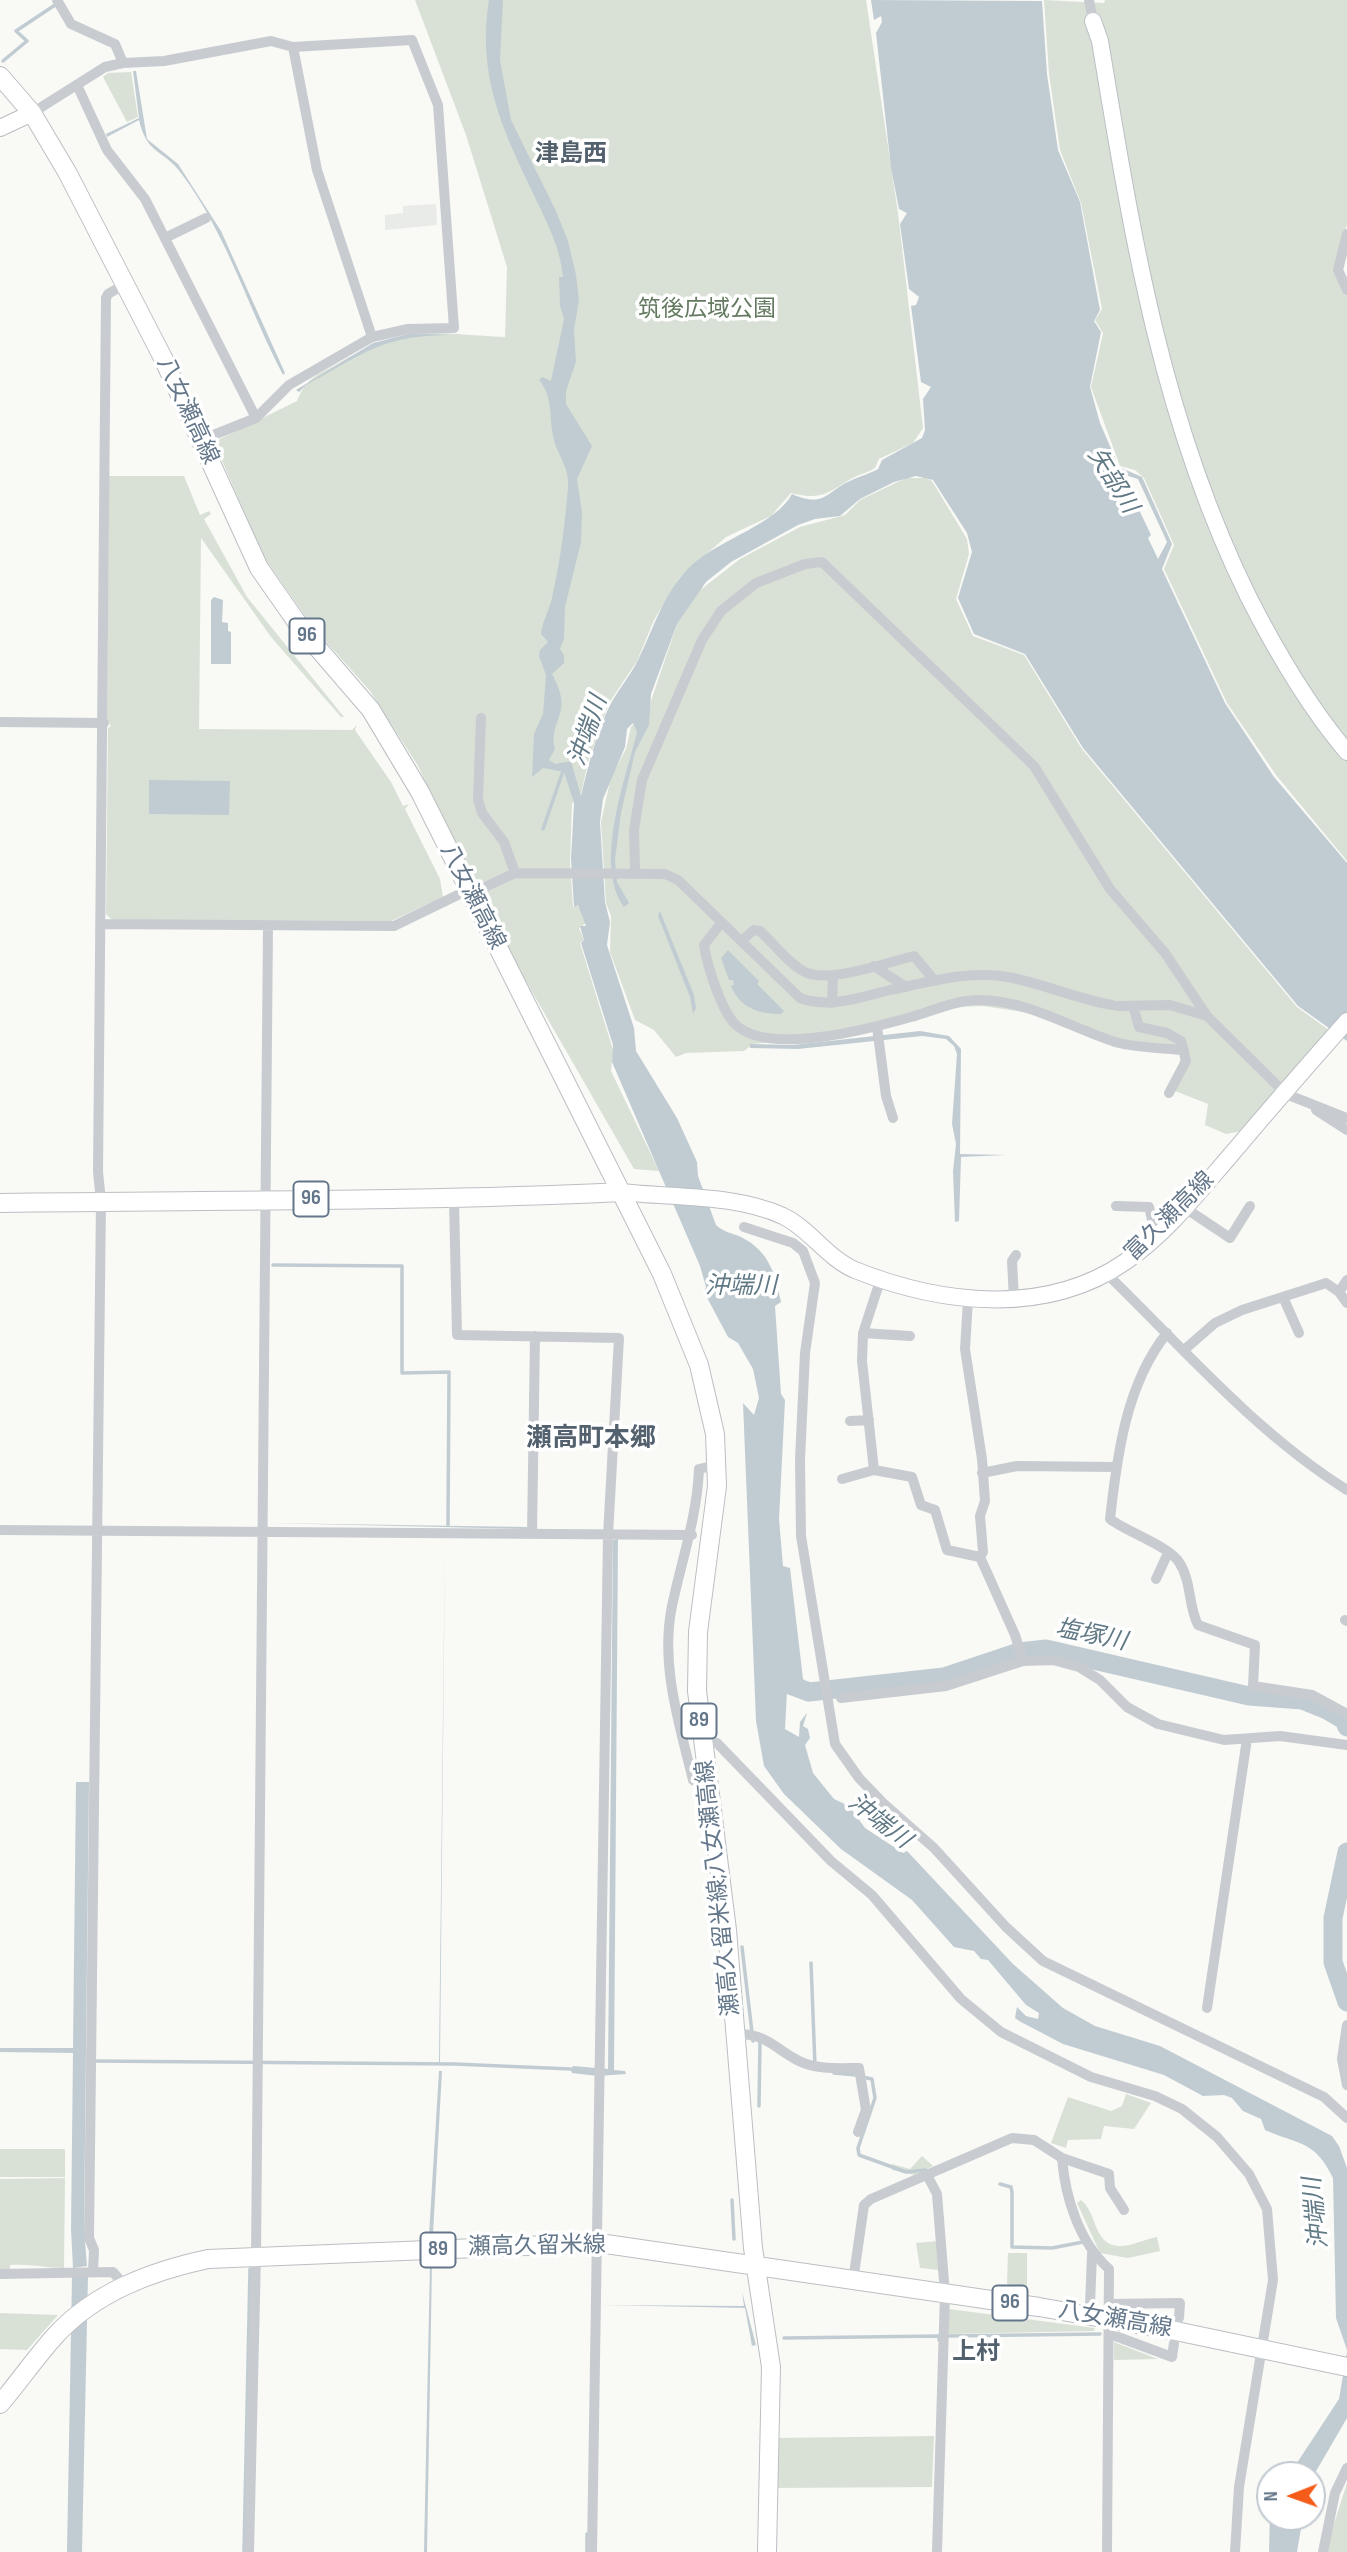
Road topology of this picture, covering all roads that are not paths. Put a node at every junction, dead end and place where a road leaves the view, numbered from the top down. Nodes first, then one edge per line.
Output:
1 (57, 0) edge
2 (1089, 0) edge
3 (1093, 21) joint
4 (293, 47) junction
5 (123, 63) junction
6 (0, 76) edge
7 (77, 85) junction
8 (32, 113) junction
9 (0, 128) edge
10 (206, 218) dead end
11 (1347, 234) edge
12 (165, 239) junction
13 (125, 284) junction
14 (1347, 290) edge
15 (372, 337) junction
16 (256, 418) junction
17 (201, 440) junction
18 (481, 718) dead end
19 (0, 722) edge
20 (104, 723) junction
21 (1347, 752) edge
22 (635, 872) junction
23 (515, 873) junction
24 (469, 892) junction
25 (722, 923) junction
26 (102, 924) junction
27 (268, 926) junction
28 (741, 941) junction
29 (874, 966) junction
30 (833, 975) junction
31 (935, 981) junction
32 (906, 987) junction
33 (832, 1003) junction
34 (1133, 1006) junction
35 (1207, 1016) junction
36 (1347, 1021) edge
37 (877, 1027) junction
38 (1184, 1051) junction
39 (1290, 1088) junction
40 (1169, 1093) dead end
41 (1305, 1102) junction
42 (892, 1118) dead end
43 (1347, 1118) edge
44 (1347, 1130) edge
45 (621, 1192) junction
46 (265, 1198) junction
47 (454, 1200) junction
48 (101, 1201) junction
49 (0, 1203) edge
50 (1116, 1206) dead end
51 (1250, 1206) dead end
52 (1185, 1208) junction
53 (744, 1227) dead end
54 (805, 1233) junction
55 (1156, 1236) junction
56 (1016, 1255) dead end
57 (810, 1265) junction
58 (1107, 1274) junction
59 (881, 1278) junction
60 (1347, 1280) edge
61 (1339, 1292) junction
62 (1283, 1297) junction
63 (1014, 1298) junction
64 (968, 1300) junction
65 (1347, 1303) edge
66 (863, 1333) junction
67 (1167, 1333) junction
68 (1299, 1333) dead end
69 (535, 1336) junction
70 (910, 1336) dead end
71 (1184, 1350) junction
72 (869, 1420) junction
73 (850, 1421) dead end
74 (716, 1465) junction
75 (1116, 1467) junction
76 (874, 1470) junction
77 (982, 1473) junction
78 (842, 1479) dead end
79 (1347, 1490) edge
80 (0, 1530) edge
81 (95, 1530) junction
82 (264, 1531) junction
83 (533, 1534) junction
84 (608, 1535) junction
85 (692, 1535) junction
86 (1168, 1553) junction
87 (980, 1557) junction
88 (1156, 1579) dead end
89 (1023, 1661) junction
90 (841, 1698) dead end
91 (1347, 1714) edge
92 (702, 1738) junction
93 (1247, 1739) junction
94 (1347, 1745) edge
95 (710, 1789) junction
96 (1207, 2008) dead end
97 (1347, 2025) edge
98 (736, 2033) junction
99 (1347, 2085) edge
100 (1347, 2118) edge
101 (858, 2132) dead end
102 (1062, 2158) junction
103 (927, 2175) junction
104 (1124, 2210) dead end
105 (599, 2244) junction
106 (1092, 2254) junction
107 (256, 2256) junction
108 (756, 2266) junction
109 (93, 2272) junction
110 (0, 2274) edge
111 (853, 2281) junction
112 (124, 2285) junction
113 (945, 2294) junction
114 (1090, 2306) dead end
115 (1179, 2318) dead end
116 (1110, 2319) junction
117 (1174, 2343) dead end
118 (1262, 2348) junction
119 (1347, 2367) edge
120 (0, 2404) edge
121 (1347, 2468) edge
122 (249, 2552) edge
123 (592, 2552) edge
124 (766, 2552) edge
125 (937, 2552) edge
126 (1107, 2552) edge
127 (1236, 2552) edge
128 (1322, 2552) edge

1 - 5 street
2 - 3 street
3 - 21 main road
4 - 5 street
4 - 15 street
4 - 15 street
5 - 7 street
6 - 8 main road, 八女瀬高線 / 96
7 - 8 street
7 - 12 street
8 - 9 main road
8 - 13 main road, 八女瀬高線 / 96
10 - 12 street
11 - 14 street
12 - 16 street
13 - 17 main road, 八女瀬高線 / 96
13 - 20 street
15 - 16 street
16 - 17 street
17 - 24 main road, 八女瀬高線 / 96
18 - 23 street
19 - 20 street
20 - 26 street
22 - 23 street
22 - 25 street
22 - 35 street
23 - 24 street
24 - 27 street
24 - 45 main road, 八女瀬高線 / 96
25 - 28 street
25 - 37 street
26 - 27 street
26 - 48 street
27 - 46 street
28 - 30 street
28 - 33 street
29 - 30 street
29 - 31 street
29 - 32 street
30 - 33 street
31 - 32 street
31 - 34 street
32 - 33 street
34 - 35 street
34 - 38 street
35 - 39 street
36 - 39 main road, 富久瀬高線
37 - 38 street
37 - 42 street
38 - 40 street
39 - 41 street
39 - 52 main road, 富久瀬高線
41 - 43 street
41 - 44 street
45 - 47 main road, 96
45 - 54 main road, 富久瀬高線
45 - 74 main road, 瀬高久留米線;八女瀬高線 / 89
46 - 47 main road, 96
46 - 48 main road, 96
46 - 82 street
47 - 69 street
48 - 49 main road, 96
48 - 81 street
50 - 55 street
51 - 52 street
52 - 55 main road, 富久瀬高線
53 - 57 street
54 - 57 street
54 - 59 main road, 富久瀬高線
55 - 58 main road, 富久瀬高線
56 - 63 street
57 - 100 street
58 - 63 main road, 富久瀬高線
58 - 67 street
59 - 64 main road, 富久瀬高線
59 - 66 street
60 - 61 street
61 - 62 street
61 - 65 street
62 - 68 street
62 - 71 street
63 - 64 main road, 富久瀬高線
64 - 77 street
66 - 70 street
66 - 72 street
67 - 71 street
67 - 75 street
69 - 83 street
69 - 84 street
71 - 79 street
72 - 73 street
72 - 76 street
74 - 85 street
74 - 92 main road, 瀬高久留米線;八女瀬高線 / 89
75 - 77 street
75 - 86 street
76 - 78 street
76 - 87 street
77 - 87 street
80 - 81 street
81 - 82 street
81 - 109 street
82 - 83 street
82 - 107 street
83 - 84 street
84 - 85 street
84 - 105 street
85 - 95 street
86 - 88 street
86 - 91 street
87 - 89 street
89 - 90 street
89 - 93 street
92 - 95 main road, 瀬高久留米線;八女瀬高線 / 89
92 - 118 street
93 - 94 street
93 - 96 street
95 - 98 main road, 瀬高久留米線;八女瀬高線 / 89
97 - 99 street
98 - 101 street
98 - 108 main road, 瀬高久留米線;八女瀬高線 / 89
102 - 103 street
102 - 104 street
102 - 106 street
103 - 111 street
103 - 113 street
105 - 107 main road, 瀬高久留米線 / 89
105 - 108 main road, 瀬高久留米線 / 89
105 - 123 street
106 - 114 street
106 - 116 street
107 - 112 main road, 瀬高久留米線 / 89
107 - 122 street
108 - 111 main road, 八女瀬高線 / 96
108 - 124 main road, 89
109 - 110 street
109 - 112 street
111 - 113 main road, 八女瀬高線 / 96
112 - 120 main road, 瀬高久留米線 / 89
113 - 116 main road, 八女瀬高線 / 96
113 - 125 street
115 - 116 street
116 - 117 street
116 - 118 main road, 八女瀬高線 / 96
116 - 126 street
118 - 119 main road, 八女瀬高線 / 96
118 - 127 street
121 - 128 street

